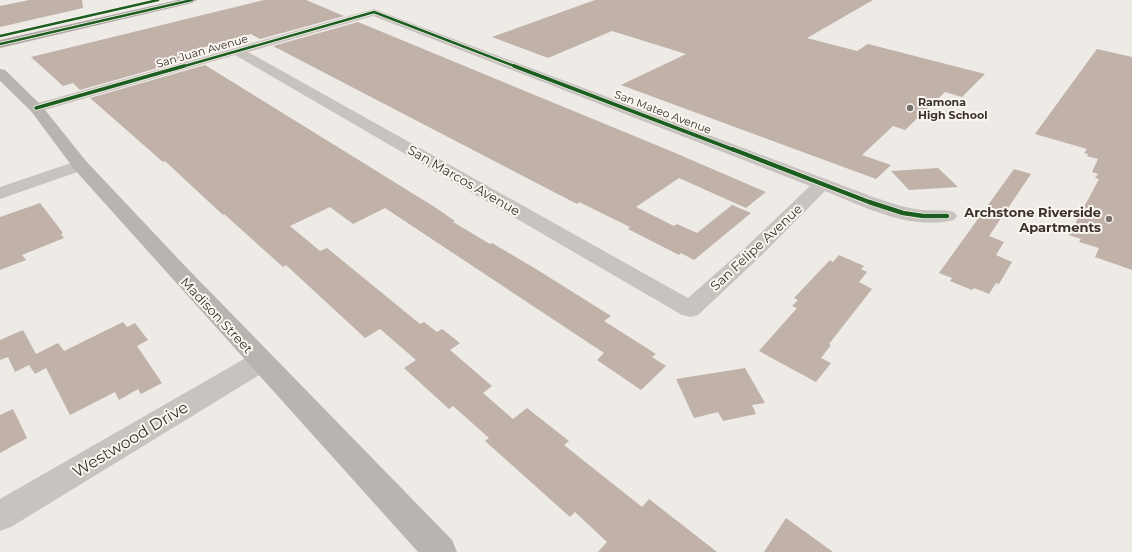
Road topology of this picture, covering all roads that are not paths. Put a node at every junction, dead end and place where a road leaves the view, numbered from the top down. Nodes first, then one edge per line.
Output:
1 (158, 0) edge
2 (192, 0) edge
3 (374, 12) joint
4 (0, 36) edge
5 (0, 44) edge
6 (238, 51) junction
7 (0, 73) edge
8 (36, 108) junction
9 (80, 165) junction
10 (822, 184) junction
11 (0, 193) edge
12 (947, 216) dead end
13 (690, 309) joint
14 (260, 362) junction
15 (0, 516) edge
16 (440, 552) edge

1 - 4 main road
2 - 5 main road
3 - 6 street, San Juan Avenue
3 - 10 street, San Mateo Avenue
6 - 8 street, San Juan Avenue
6 - 13 street, San Marcos Avenue
7 - 8 main road, Madison Street
8 - 9 main road, Madison Street
9 - 11 street
9 - 14 main road, Madison Street
10 - 12 street, San Mateo Avenue
10 - 13 street, San Felipe Avenue
14 - 15 street, Westwood Drive
14 - 16 main road, Madison Street

